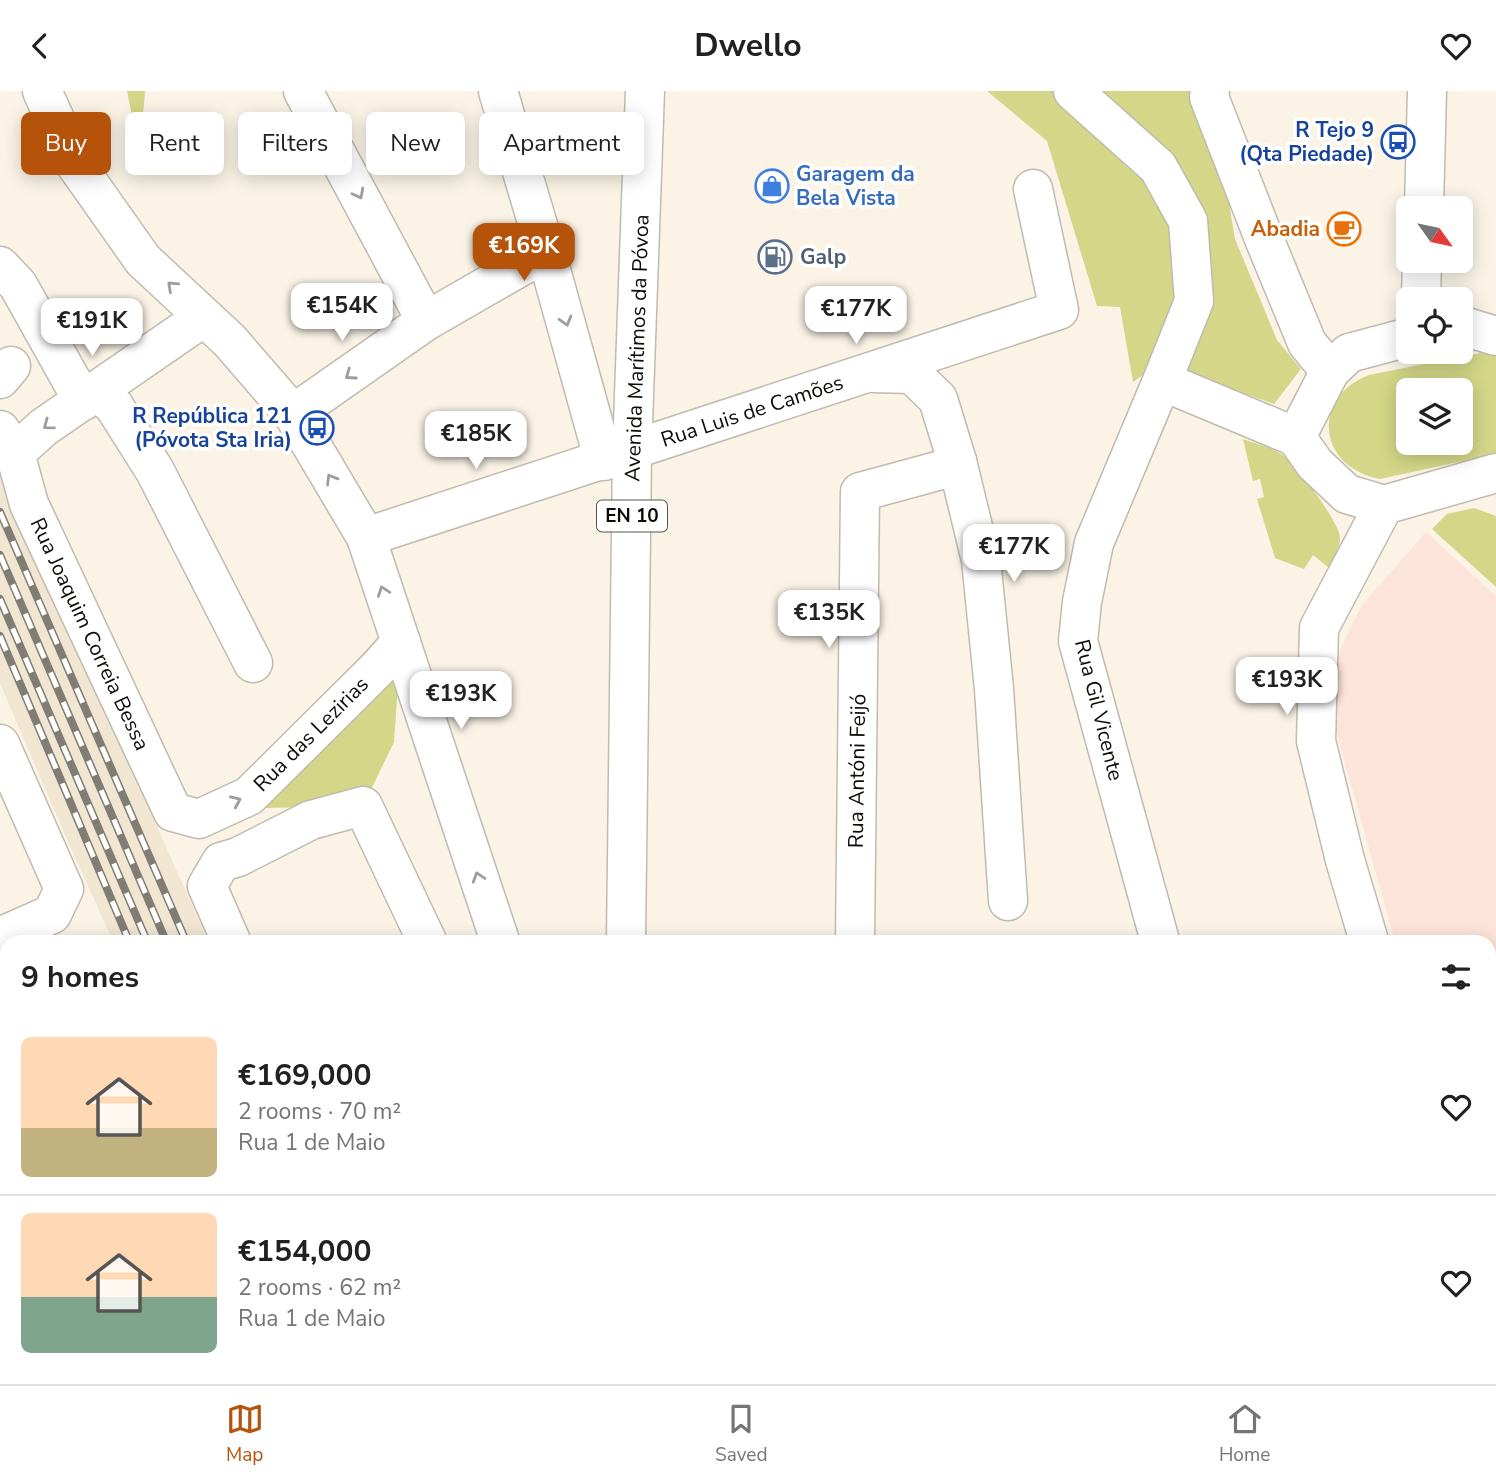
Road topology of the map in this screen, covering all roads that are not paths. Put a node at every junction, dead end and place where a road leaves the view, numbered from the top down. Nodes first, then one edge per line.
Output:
1 (42, 91) edge
2 (303, 91) edge
3 (498, 91) edge
4 (645, 91) edge
5 (1073, 91) edge
6 (1210, 91) edge
7 (1427, 91) edge
8 (1033, 188) dead end
9 (1424, 196) edge
10 (546, 252) junction
11 (0, 266) edge
12 (206, 319) junction
13 (426, 321) junction
14 (1473, 330) edge
15 (1496, 336) edge
16 (1396, 340) edge
17 (1330, 371) junction
18 (869, 373) junction
19 (1162, 381) junction
20 (90, 396) junction
21 (293, 414) junction
22 (1296, 436) junction
23 (8, 441) edge
24 (618, 456) junction
25 (957, 461) junction
26 (1495, 476) edge
27 (1384, 505) junction
28 (366, 537) junction
29 (401, 642) junction
30 (253, 663) dead end
31 (0, 744) edge
32 (186, 815) junction
33 (221, 862) junction
34 (1008, 901) dead end
35 (5, 935) edge
36 (229, 935) edge
37 (423, 935) edge
38 (498, 935) edge
39 (626, 935) edge
40 (855, 935) edge
41 (1158, 935) edge
42 (1367, 935) edge

12 -> 1 street
2 -> 13 street
3 - 10 street
4 - 24 street, Avenida Marítimos da Póvoa / EN 10
5 - 19 street, Rua Gil Vicente
6 - 17 street
7 - 9 street
8 - 18 street, Rua Luis de Camões
10 - 13 street
10 -> 24 street
11 - 20 street
12 - 20 street
12 - 21 street
13 -> 21 street
14 - 15 street
16 - 17 street
17 - 22 street
18 - 24 street, Rua Luis de Camões
18 - 25 street
19 - 22 street
19 - 41 street, Rua Gil Vicente
20 -> 23 street
20 - 30 street
28 -> 21 street
22 - 27 street
23 - 32 street, Rua Joaquim Correia Bessa
24 - 28 street, Rua Luis de Camões
24 - 39 street, Avenida Marítimos da Póvoa / EN 10
25 - 34 street
25 - 40 street, Rua Antóni Feijó
26 - 27 street
27 - 42 street
29 -> 28 street
32 -> 29 street, Rua das Lezirias
38 -> 29 street
31 - 35 street
32 - 33 street, Rua Joaquim Correia Bessa
33 - 36 street
33 - 37 street

